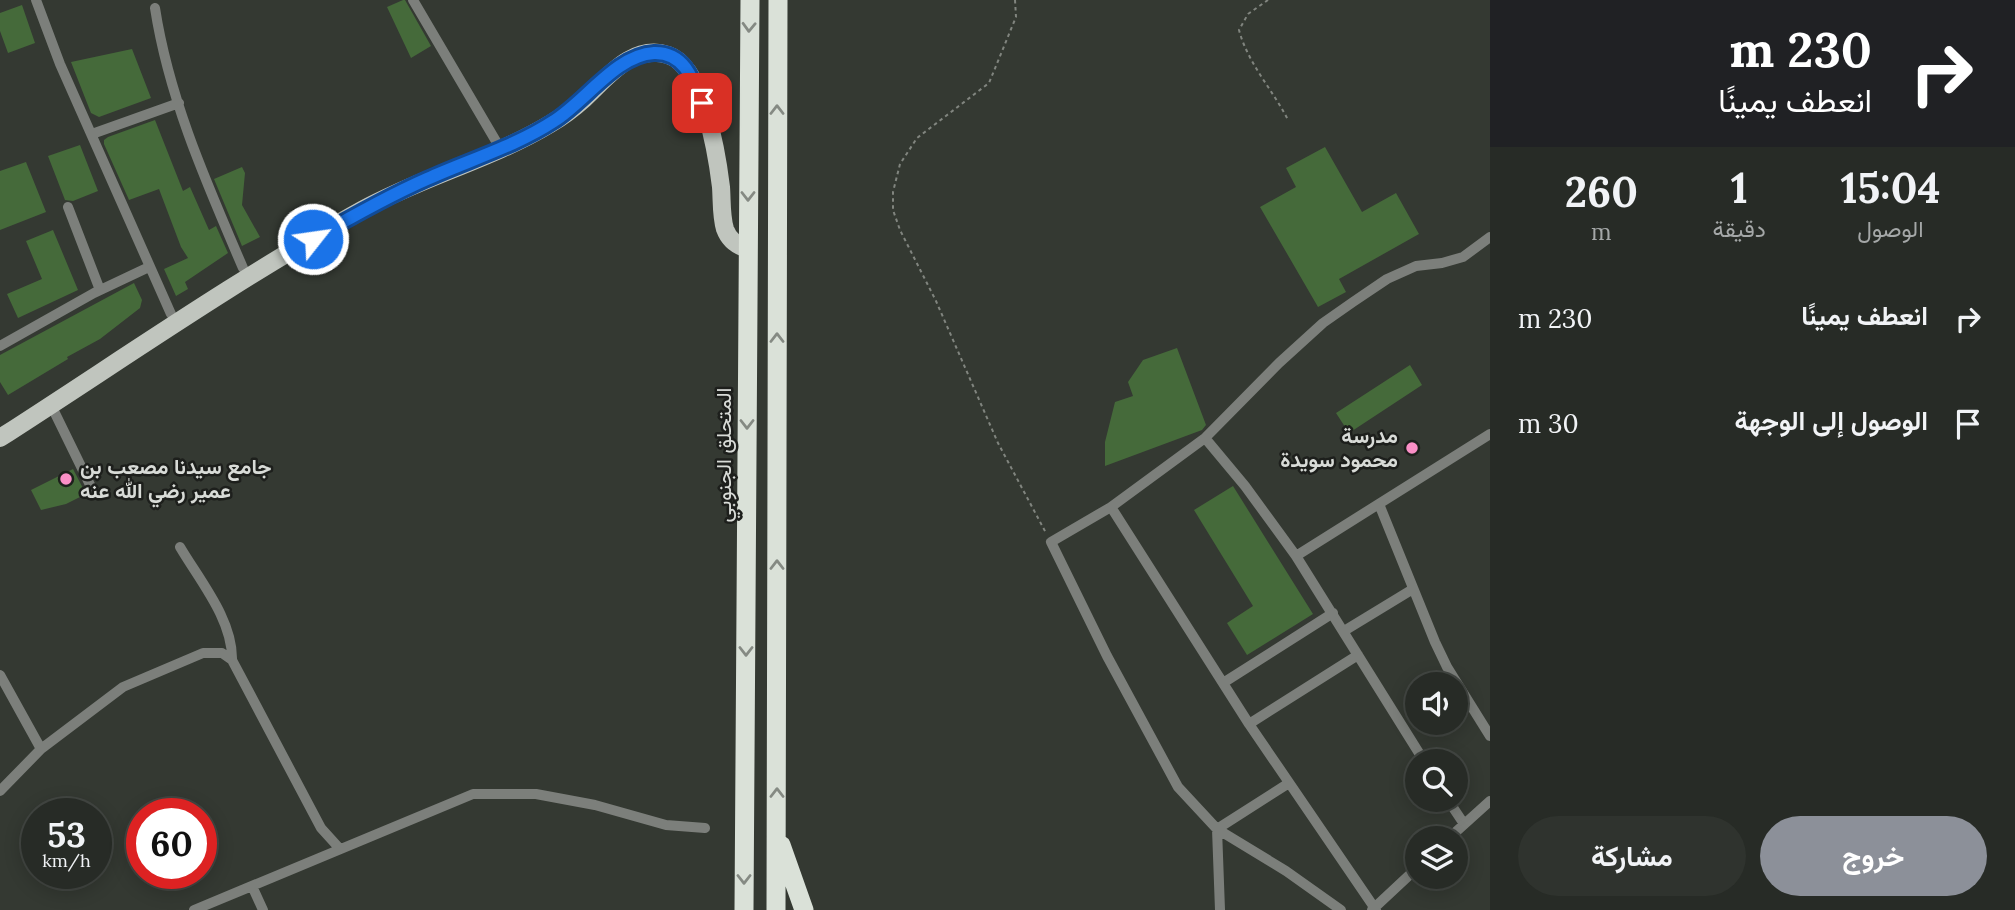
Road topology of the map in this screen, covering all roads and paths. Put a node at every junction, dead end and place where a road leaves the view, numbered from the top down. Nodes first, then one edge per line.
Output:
1 (36, 0) edge
2 (413, 0) edge
3 (750, 0) edge
4 (778, 0) edge
5 (1015, 0) edge
6 (1268, 0) edge
7 (155, 8) dead end
8 (179, 103) junction
9 (1288, 120) dead end
10 (92, 134) junction
11 (498, 143) junction
12 (68, 207) dead end
13 (1490, 237) edge
14 (748, 249) junction
15 (149, 267) junction
16 (243, 268) junction
17 (100, 290) junction
18 (171, 314) junction
19 (0, 346) edge
20 (51, 405) junction
21 (0, 425) edge
22 (1490, 434) edge
23 (0, 438) edge
24 (1205, 438) junction
25 (94, 493) dead end
26 (1380, 504) junction
27 (1111, 507) junction
28 (1051, 542) junction
29 (180, 547) dead end
30 (1296, 556) junction
31 (1413, 589) junction
32 (1333, 613) junction
33 (1344, 631) junction
34 (1358, 655) junction
35 (232, 660) junction
36 (0, 675) edge
37 (1223, 683) junction
38 (1249, 724) junction
39 (1490, 736) edge
40 (41, 749) junction
41 (1417, 749) edge
42 (1289, 783) junction
43 (0, 791) edge
44 (1490, 801) edge
45 (1456, 812) edge
46 (1464, 824) joint
47 (705, 828) dead end
48 (1217, 829) junction
49 (777, 832) junction
50 (340, 849) junction
51 (1405, 879) edge
52 (252, 886) junction
53 (1374, 909) edge
54 (194, 910) edge
55 (263, 910) edge
56 (744, 910) edge
57 (776, 910) edge
58 (804, 910) edge
59 (1220, 910) edge
60 (1341, 910) edge

1 - 10 street
2 - 11 street
3 -> 14 highway, المتحلق الجنوبي
49 -> 4 highway
5 - 28 path
6 - 9 path
7 - 8 street
8 - 10 street
8 - 16 street
10 - 15 street
11 - 14 main road
11 - 16 main road
11 - 20 main road
12 - 17 street
13 - 24 street
14 -> 56 highway, المتحلق الجنوبي
15 - 17 street
15 - 18 street
16 - 18 main road
17 - 19 street
18 - 21 main road
20 - 23 main road
20 - 25 street
22 - 26 street
24 - 27 street
24 - 30 street
26 - 30 street
26 - 31 street
27 - 28 street
27 - 37 street
28 - 48 street
29 - 35 street
30 - 32 street
31 - 33 street
31 - 39 street
32 - 33 street
32 - 37 street
33 - 34 street
34 - 38 street
34 - 41 street
35 - 40 street
35 - 50 street
36 - 40 street
37 - 38 street
38 - 42 street
40 - 43 street
42 - 48 street
42 - 53 street
44 - 46 street
45 - 46 street
47 - 50 street
48 - 59 street
48 - 60 street
49 - 57 highway
49 - 58 highway
50 - 52 street
51 - 53 street
52 - 54 street
52 - 55 street

